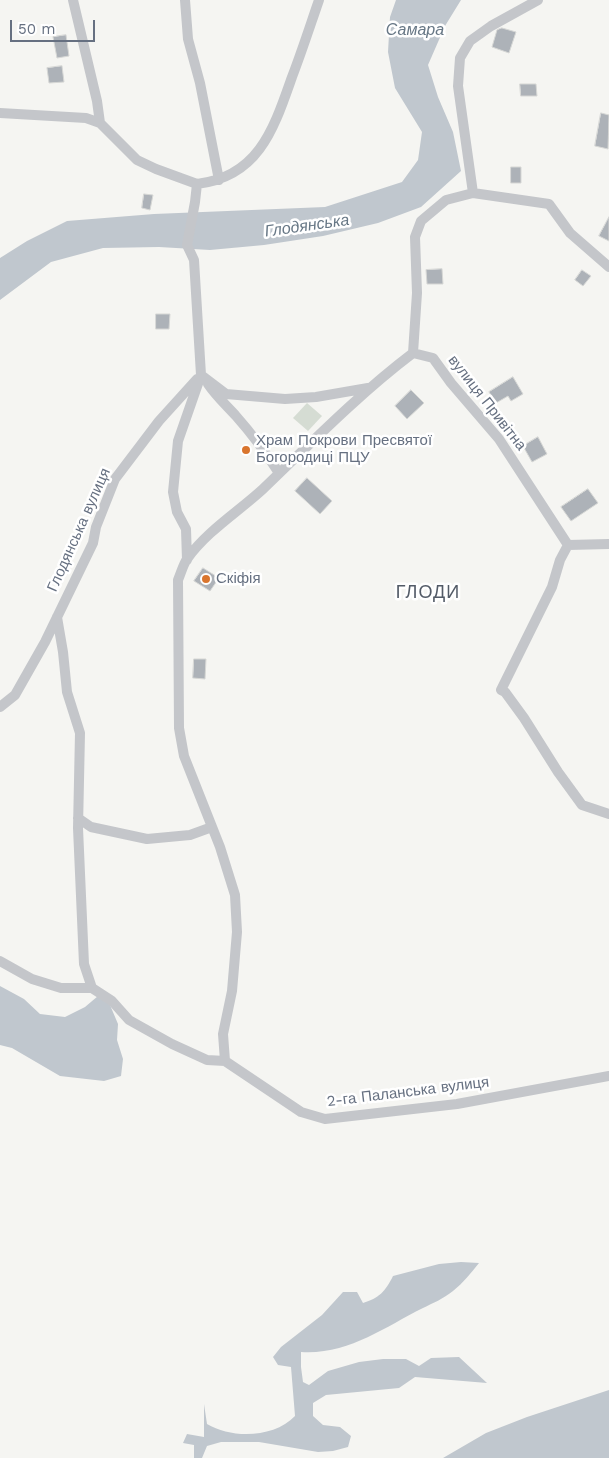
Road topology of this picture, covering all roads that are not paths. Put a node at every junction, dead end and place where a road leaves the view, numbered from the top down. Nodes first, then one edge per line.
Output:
1 (73, 0) edge
2 (185, 0) edge
3 (319, 0) edge
4 (538, 0) edge
5 (0, 113) edge
6 (100, 123) junction
7 (219, 180) junction
8 (197, 184) junction
9 (473, 193) junction
10 (609, 266) edge
11 (413, 353) junction
12 (201, 375) junction
13 (369, 388) junction
14 (279, 473) junction
15 (609, 544) edge
16 (568, 545) junction
17 (187, 560) junction
18 (57, 616) junction
19 (0, 707) edge
20 (609, 814) edge
21 (78, 818) junction
22 (212, 827) junction
23 (0, 961) edge
24 (92, 988) junction
25 (225, 1061) junction
26 (609, 1076) edge

1 - 6 street
2 - 7 street
3 - 7 street
4 - 9 street
5 - 6 street
6 - 8 street
7 - 8 street
8 - 12 street
9 - 10 street
9 - 11 street
11 - 13 street
11 - 16 street, вулиця Привітна
12 - 13 street
12 - 14 street
12 - 17 street
12 - 18 street, Глодянська вулиця
13 - 14 street
14 - 17 street
15 - 16 street
16 - 20 street
17 - 22 street
18 - 19 street, Глодянська вулиця
18 - 21 street
21 - 22 street
21 - 24 street
22 - 25 street
23 - 24 street
24 - 25 street, 2-га Паланська вулиця
25 - 26 street, 2-га Паланська вулиця

